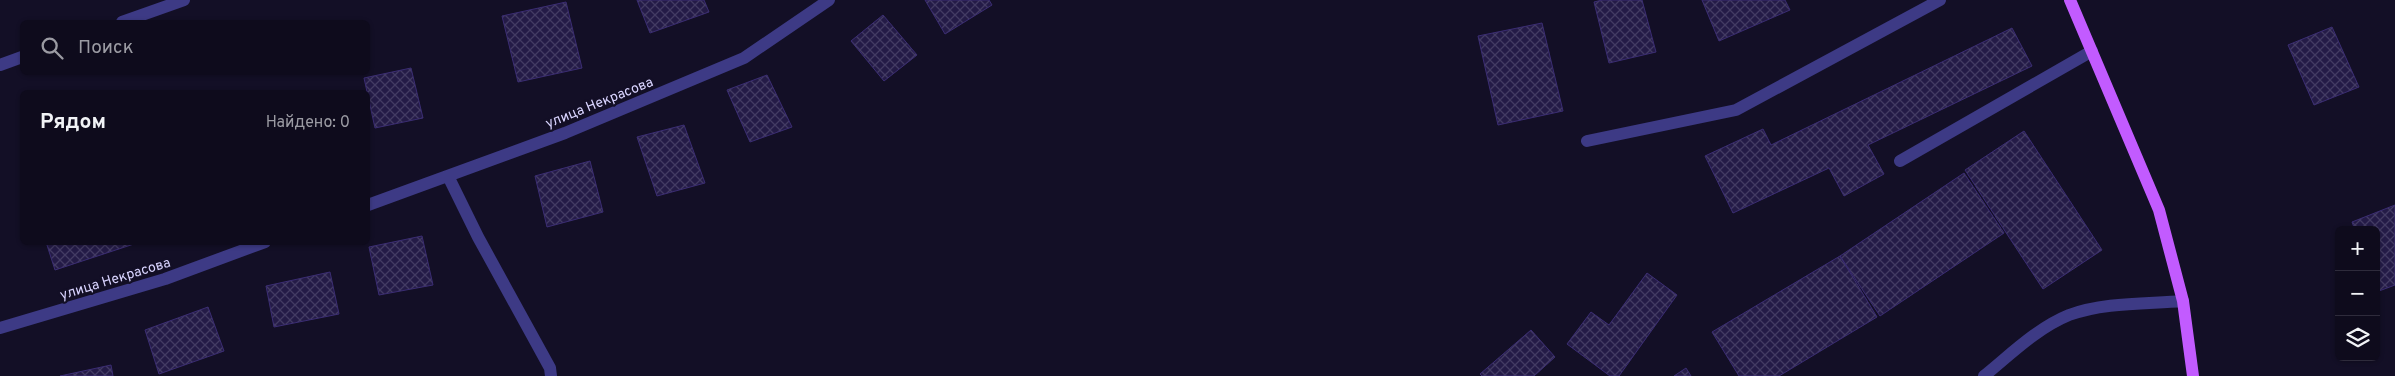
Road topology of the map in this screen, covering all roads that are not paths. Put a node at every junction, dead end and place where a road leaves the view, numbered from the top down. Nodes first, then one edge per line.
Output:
1 (184, 0) edge
2 (829, 0) edge
3 (1940, 0) edge
4 (2070, 0) edge
5 (128, 20) edge
6 (2092, 51) junction
7 (20, 58) edge
8 (0, 65) edge
9 (1587, 141) dead end
10 (1900, 161) dead end
11 (448, 176) junction
12 (370, 204) edge
13 (257, 245) edge
14 (2184, 301) junction
15 (0, 328) edge
16 (551, 376) edge
17 (1984, 376) edge
18 (2193, 376) edge

1 - 5 street
2 - 11 street, улица Некрасова
3 - 9 street
4 - 6 main road
6 - 10 street
6 - 14 main road
7 - 8 street
11 - 12 street, улица Некрасова
11 - 16 street
13 - 15 street, улица Некрасова
14 - 17 street
14 - 18 main road

